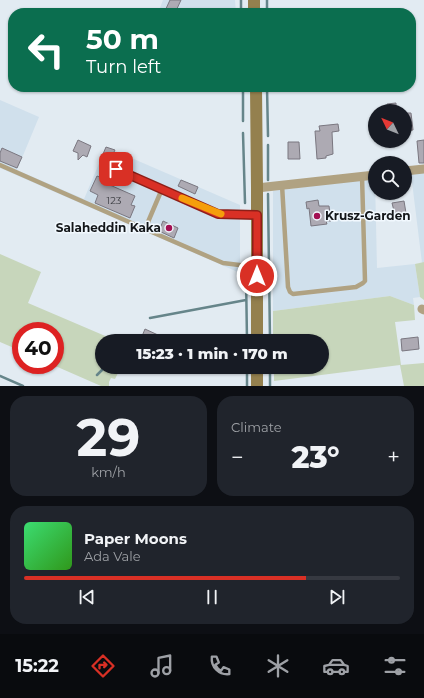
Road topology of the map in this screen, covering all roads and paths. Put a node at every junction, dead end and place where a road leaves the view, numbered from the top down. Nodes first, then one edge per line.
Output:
1 (256, 92) edge
2 (0, 165) edge
3 (116, 169) dead end
4 (412, 171) edge
5 (424, 171) edge
6 (368, 175) edge
7 (362, 176) junction
8 (282, 185) junction
9 (257, 188) junction
10 (162, 189) junction
11 (257, 215) junction
12 (145, 229) junction
13 (257, 267) junction
14 (257, 334) edge
15 (257, 374) edge
16 (257, 386) edge

1 - 9 street
2 - 12 lane
3 - 10 lane
4 - 5 street
6 - 7 street
7 - 8 street
7 - 8 lane
8 - 9 street
9 - 11 street
10 - 11 lane
10 - 12 lane
11 - 13 street
12 - 13 lane
13 - 14 street
15 - 16 street

